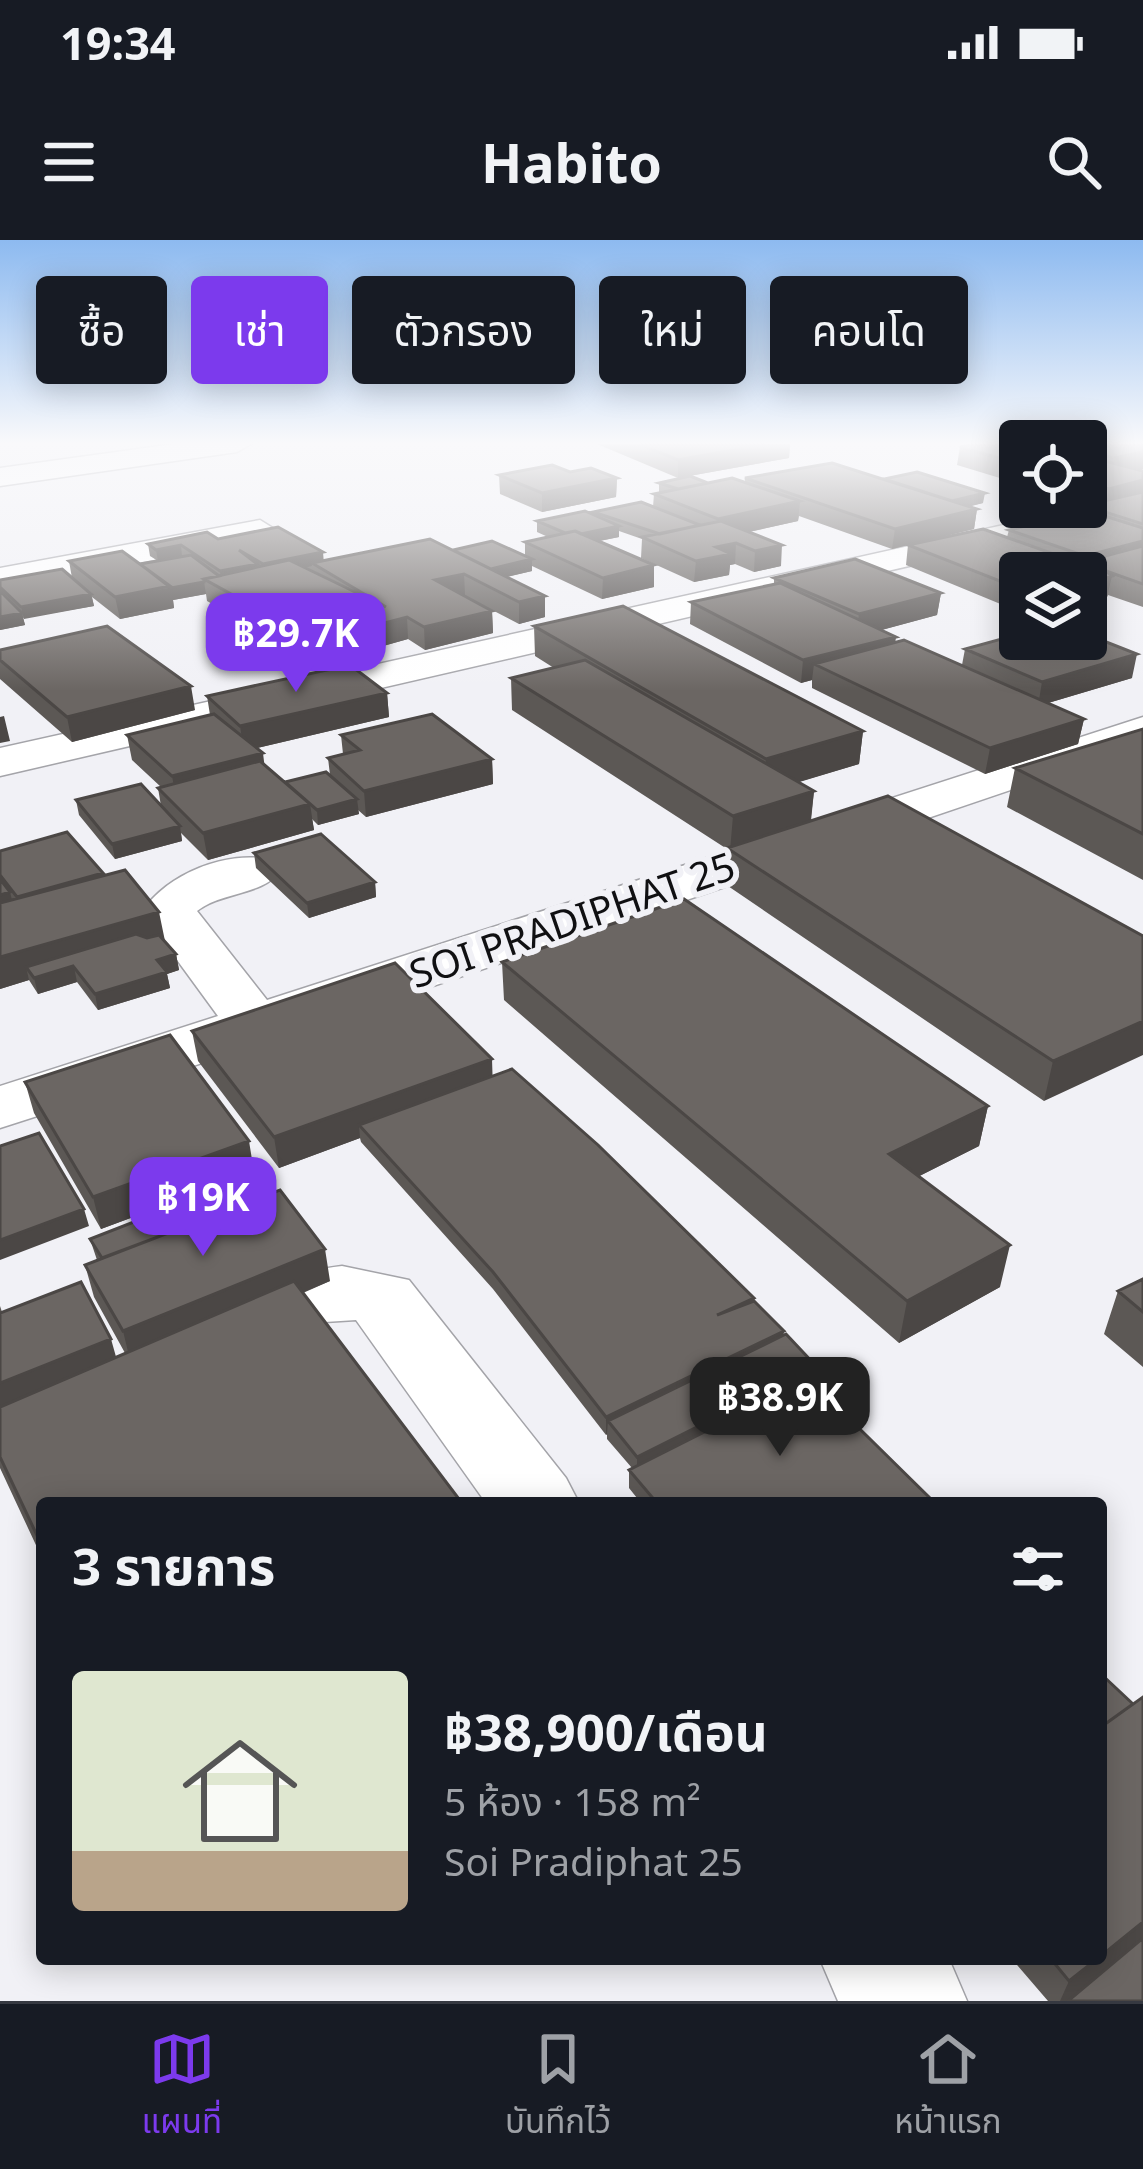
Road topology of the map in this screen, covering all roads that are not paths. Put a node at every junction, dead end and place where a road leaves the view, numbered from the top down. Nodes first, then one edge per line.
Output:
1 (1041, 526) edge
2 (260, 530) edge
3 (0, 580) edge
4 (1143, 730) edge
5 (0, 762) edge
6 (254, 871) edge
7 (256, 1026) junction
8 (0, 1108) edge
9 (171, 1360) edge
10 (530, 1497) edge
11 (881, 1965) edge
12 (908, 2001) edge

1 - 5 street
2 - 3 street
4 - 7 street, SOI PRADIPHAT 25
6 - 7 street
7 - 8 street, SOI PRADIPHAT 25
9 - 10 street
11 - 12 street

